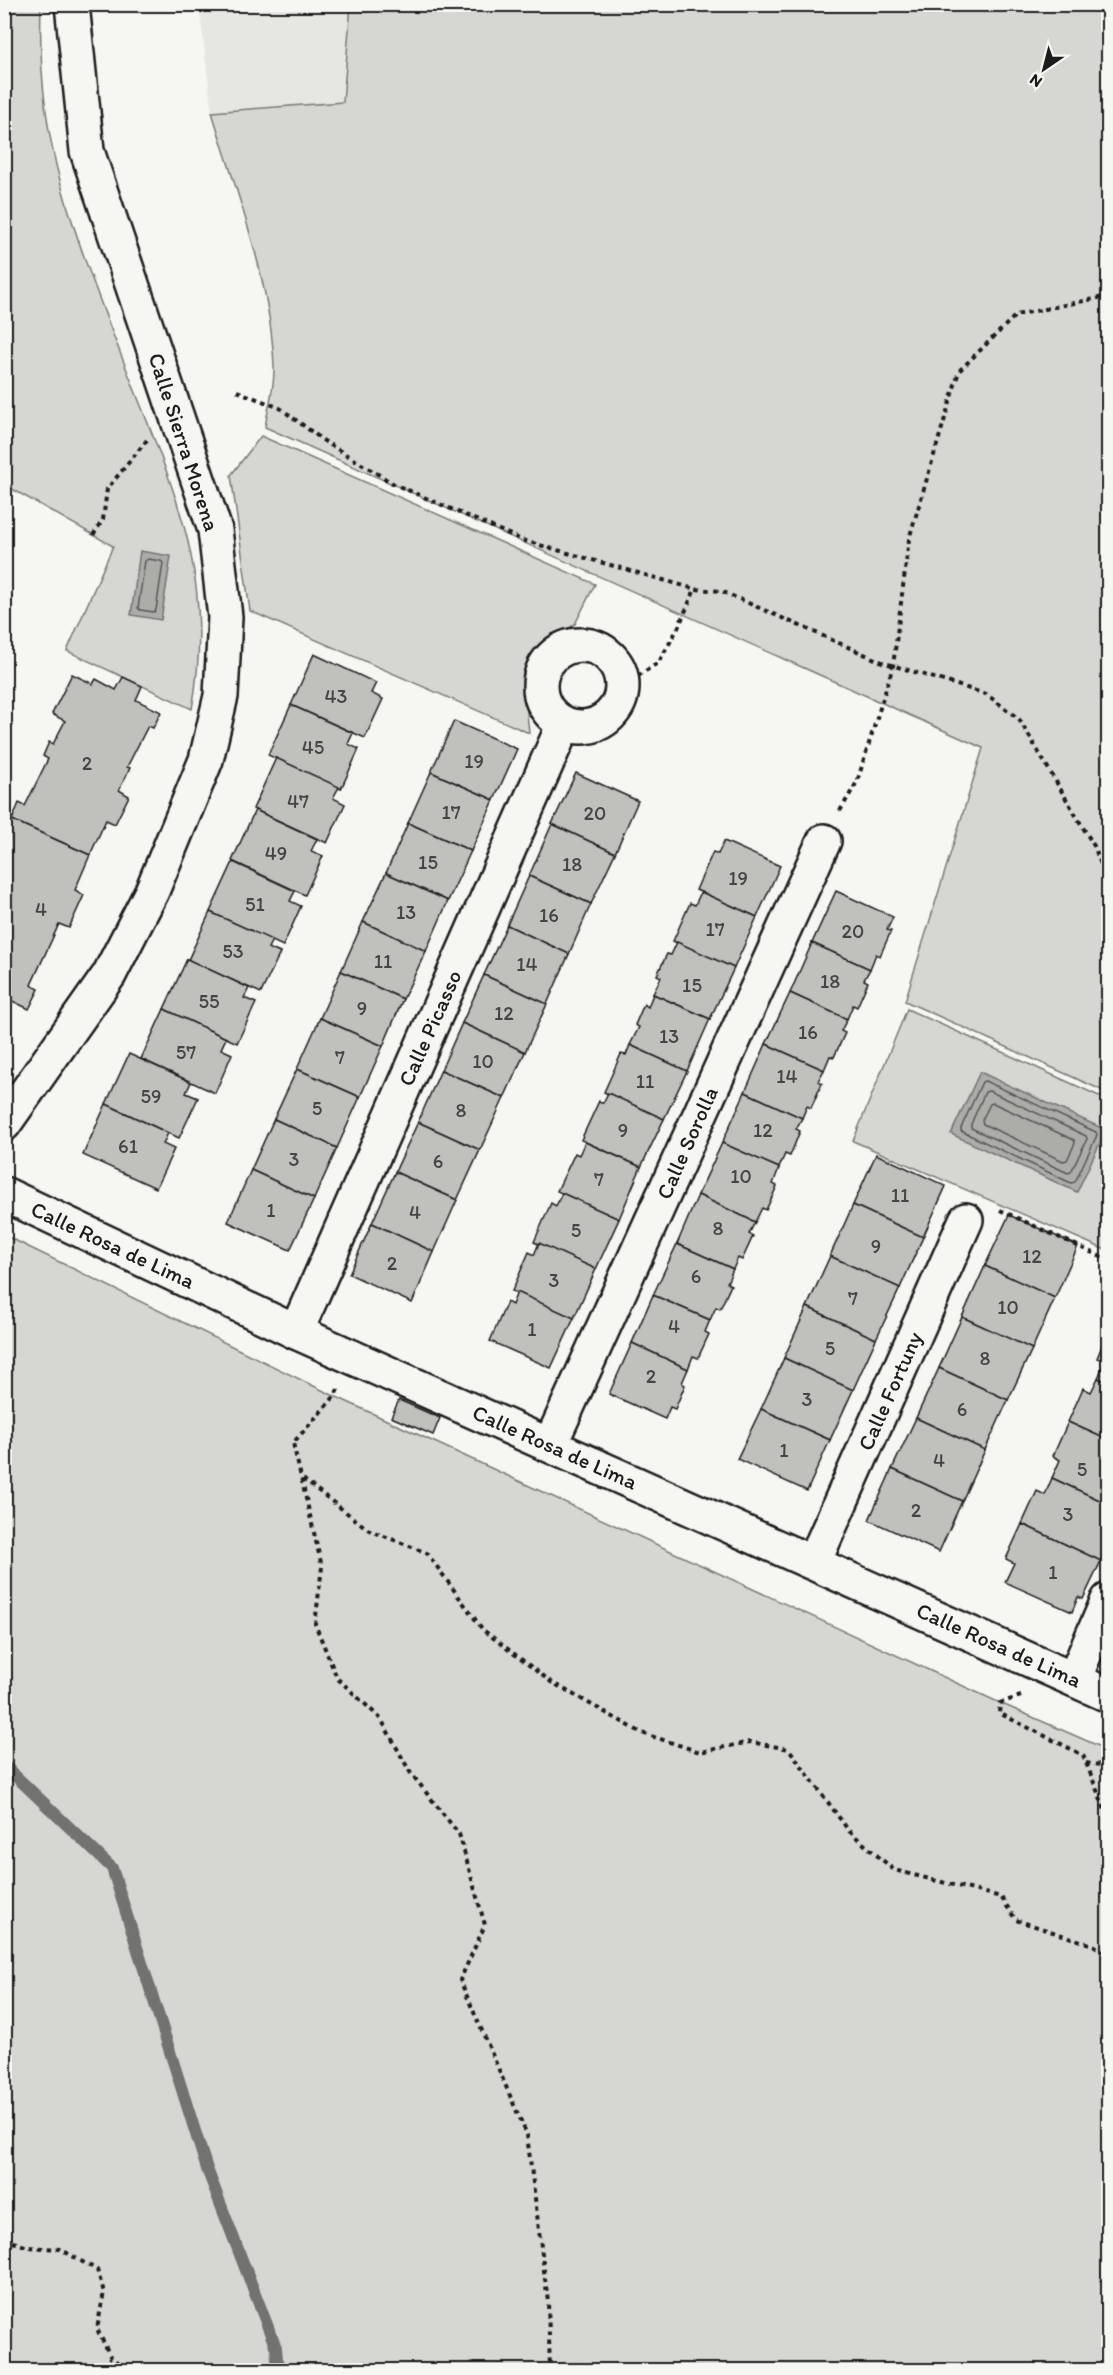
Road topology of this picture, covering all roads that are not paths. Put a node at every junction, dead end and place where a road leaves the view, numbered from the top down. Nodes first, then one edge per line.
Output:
1 (72, 4) edge
2 (564, 724) junction
3 (824, 841) road end
4 (4, 1124) edge
5 (4, 1194) edge
6 (966, 1220) road end
7 (296, 1332) junction
8 (550, 1445) junction
9 (814, 1562) junction
10 (1108, 1600) edge
11 (1074, 1679) junction
12 (1108, 1695) edge

1 - 4 street, Calle Sierra Morena
2 - 2 street
2 - 7 street, Calle Picasso
3 - 8 street, Calle Sorolla
5 - 7 street, Calle Rosa de Lima
6 - 9 street, Calle Fortuny
7 - 8 street, Calle Rosa de Lima
8 - 9 street, Calle Rosa de Lima
9 - 11 street, Calle Rosa de Lima
10 - 11 street
11 - 12 street, Calle Rosa de Lima

